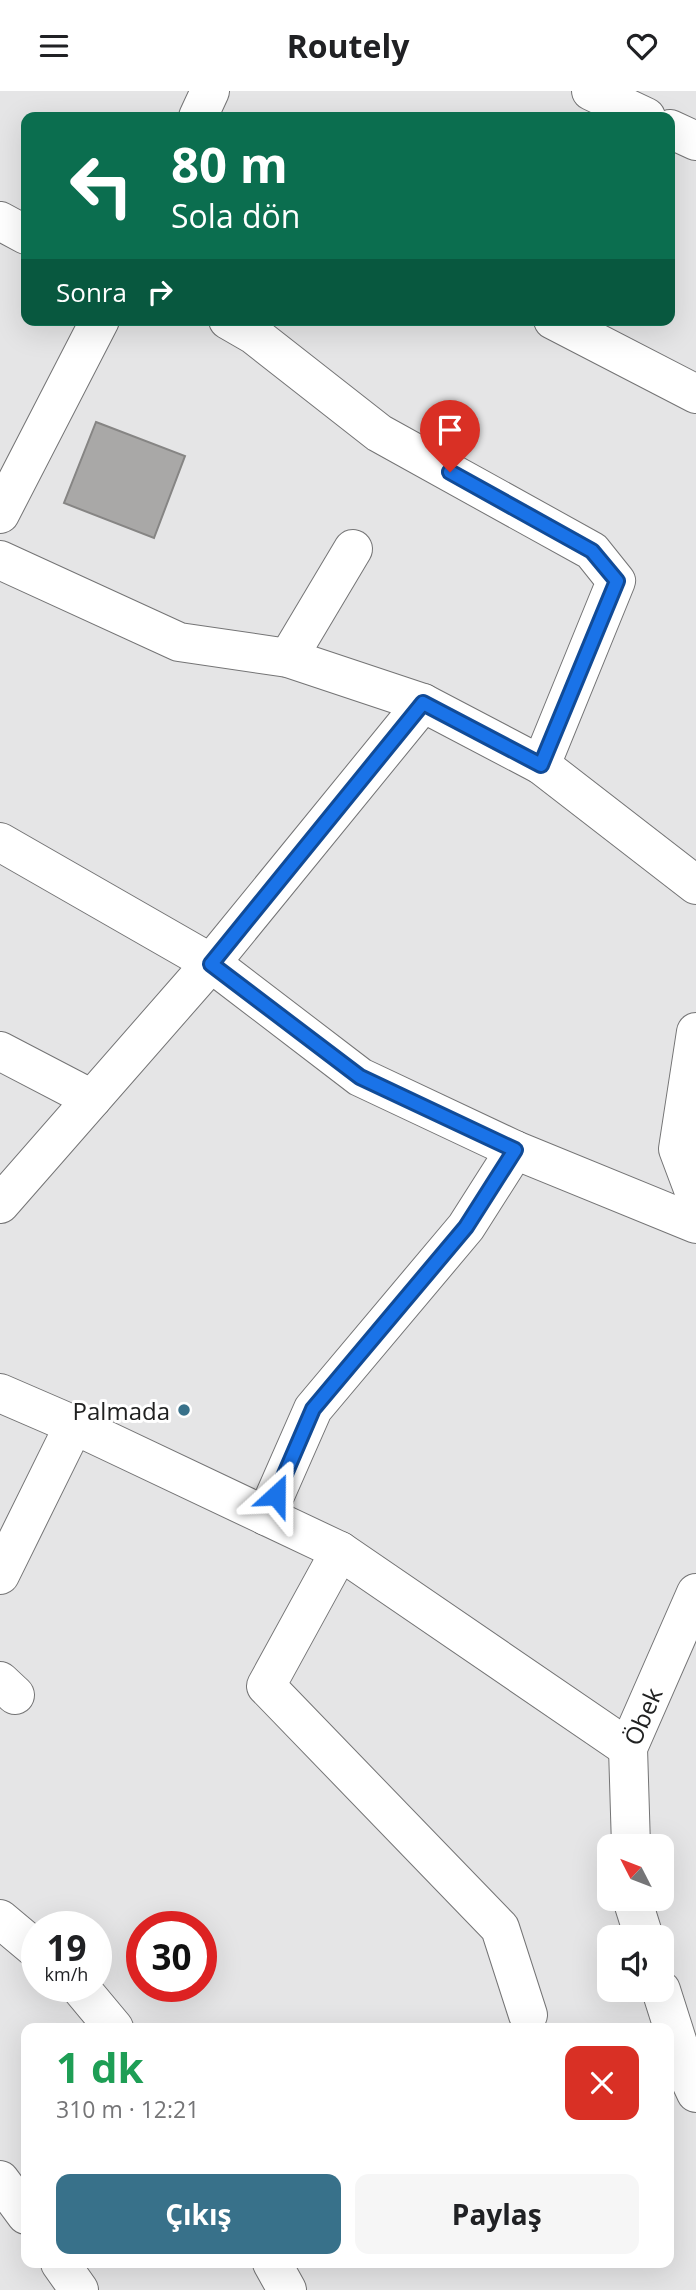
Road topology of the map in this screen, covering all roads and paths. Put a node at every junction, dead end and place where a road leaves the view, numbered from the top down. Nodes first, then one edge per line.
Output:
1 (210, 91) edge
2 (591, 91) edge
3 (200, 112) edge
4 (635, 112) edge
5 (675, 131) edge
6 (696, 141) edge
7 (0, 221) edge
8 (21, 232) edge
9 (97, 326) edge
10 (238, 326) edge
11 (565, 326) edge
12 (696, 394) edge
13 (0, 514) edge
14 (353, 549) dead end
15 (0, 560) edge
16 (288, 658) junction
17 (423, 703) junction
18 (541, 765) junction
19 (0, 842) edge
20 (696, 885) edge
21 (211, 964) junction
22 (696, 1032) edge
23 (0, 1051) edge
24 (92, 1099) junction
25 (515, 1150) junction
26 (696, 1197) edge
27 (0, 1204) edge
28 (696, 1224) edge
29 (0, 1393) edge
30 (74, 1425) junction
31 (267, 1516) junction
32 (340, 1551) junction
33 (0, 1575) edge
34 (696, 1593) edge
35 (628, 1748) junction
36 (631, 1834) edge
37 (0, 1919) edge
38 (21, 1937) edge
39 (675, 1999) edge
40 (92, 2002) edge
41 (528, 2015) dead end
42 (110, 2023) edge
43 (696, 2093) edge
44 (0, 2180) edge
45 (21, 2208) edge
46 (64, 2268) edge
47 (275, 2268) edge
48 (79, 2290) edge
49 (287, 2290) edge

1 - 3 street
2 - 4 street
5 - 6 street
7 - 8 street
9 - 13 street
10 - 18 street
11 - 12 street
14 - 16 street
15 - 16 street
16 - 17 street
17 - 18 street
17 - 21 street
18 - 20 street
19 - 21 street
21 - 24 street
21 - 25 street
22 - 26 street
23 - 24 street
24 - 27 street
25 - 28 street
25 - 31 street
29 - 30 street
30 - 31 street
30 - 33 street
31 - 32 street
32 - 35 street
32 - 41 street
34 - 35 street, Öbek
35 - 36 street, Öbek
37 - 38 street
39 - 43 street
40 - 42 street
44 - 45 street
46 - 48 street
47 - 49 street

